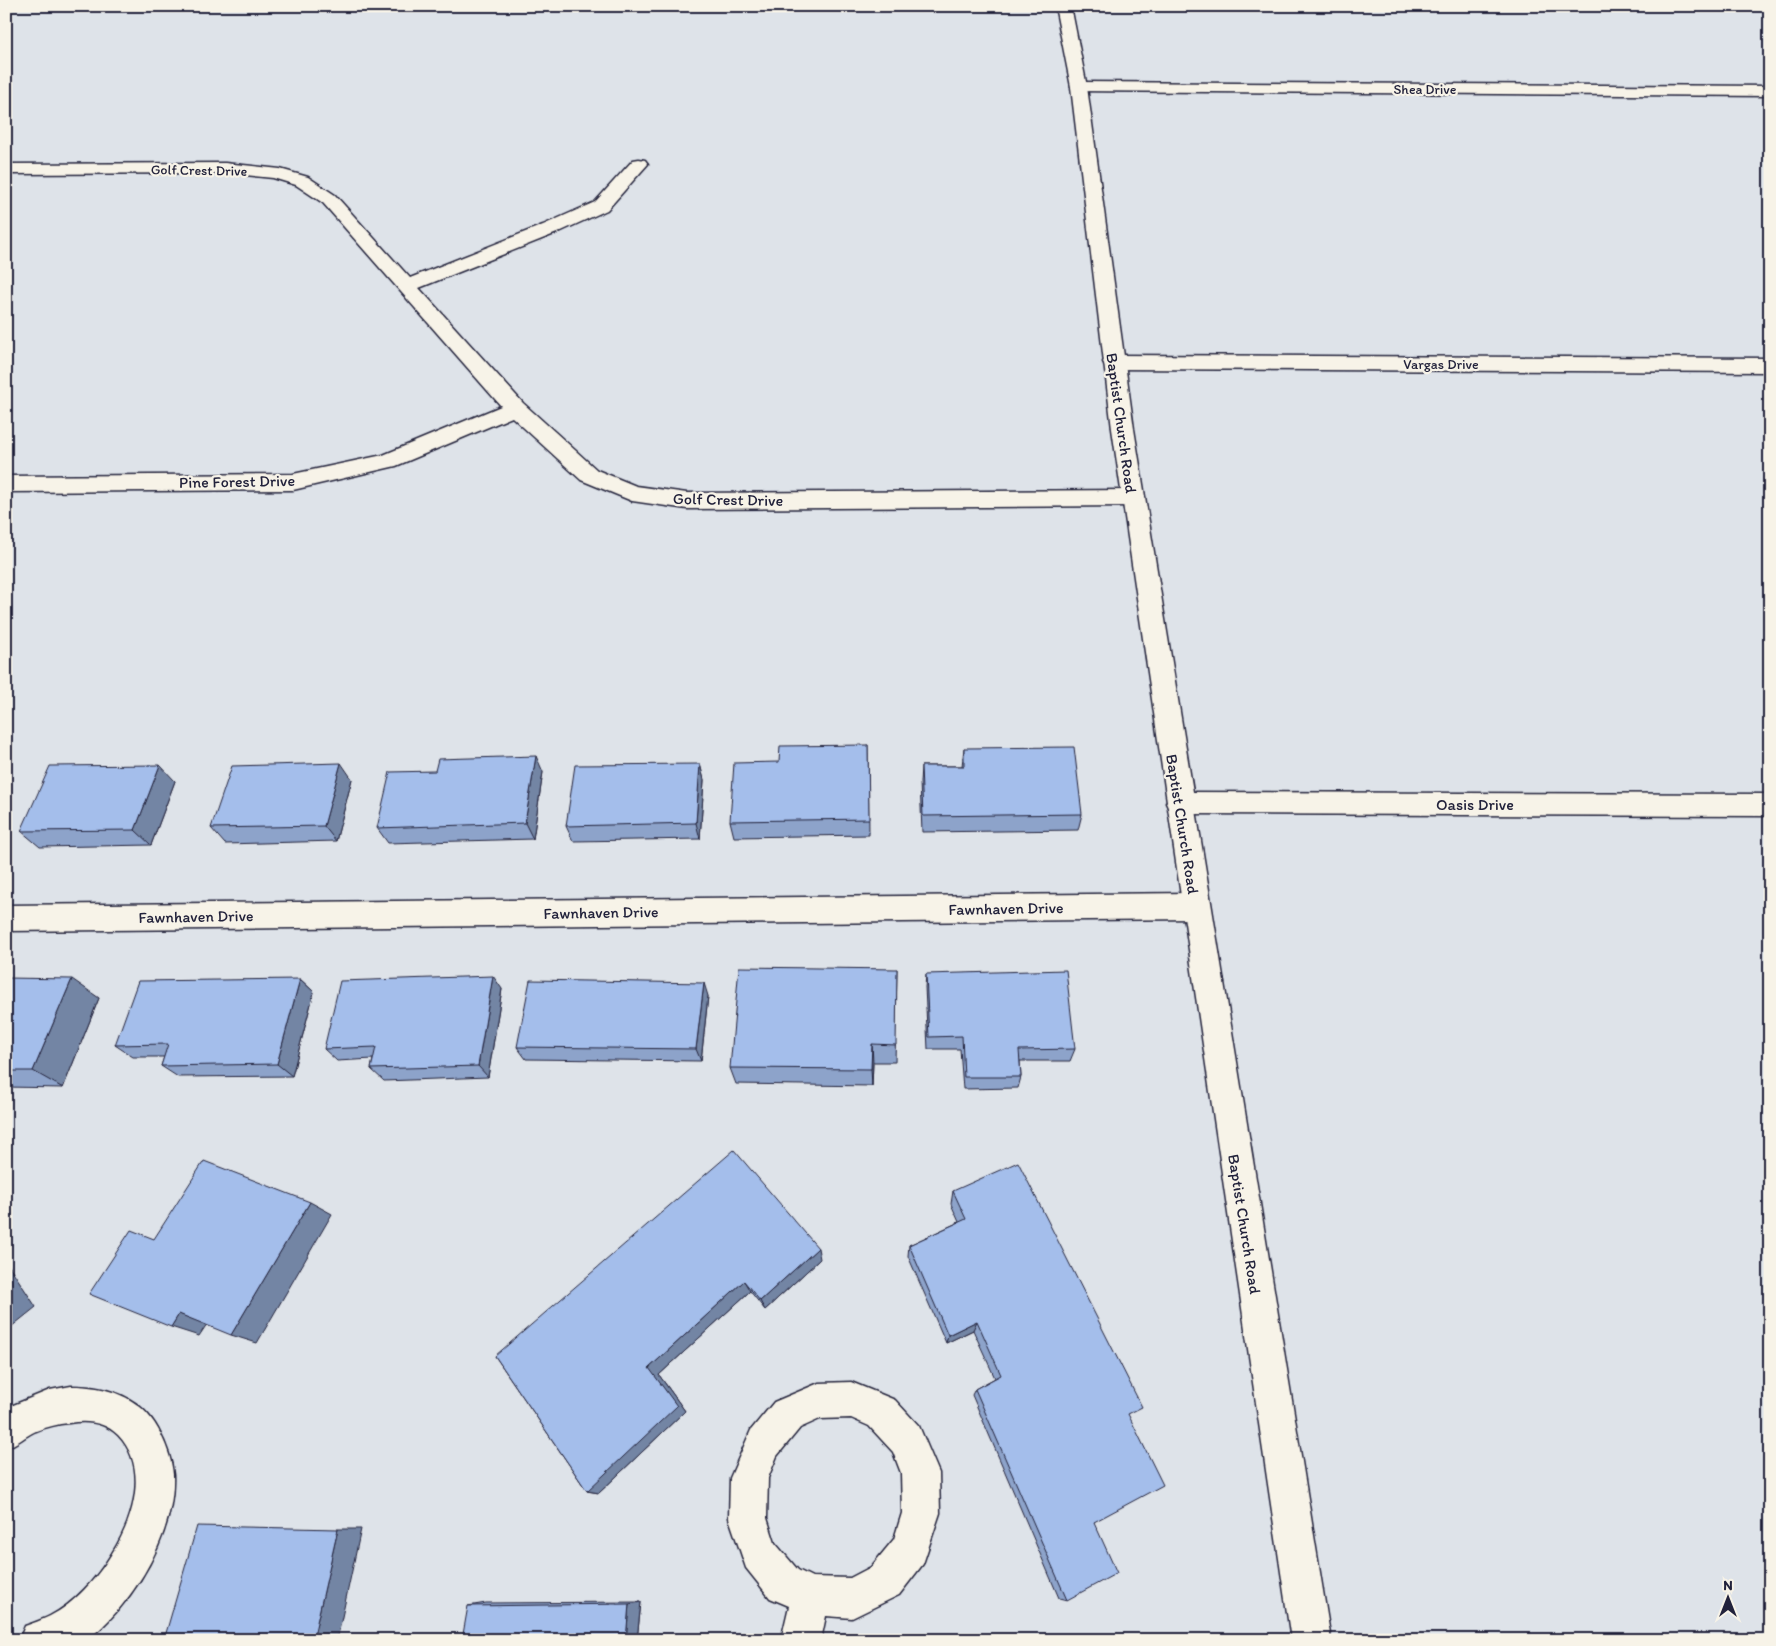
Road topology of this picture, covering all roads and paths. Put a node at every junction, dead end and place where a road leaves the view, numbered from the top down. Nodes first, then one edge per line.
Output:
1 (1063, 6) edge
2 (1079, 87) junction
3 (1770, 91) edge
4 (639, 164) dead end
5 (6, 169) edge
6 (407, 286) junction
7 (1113, 362) junction
8 (1770, 365) edge
9 (515, 408) junction
10 (6, 484) edge
11 (1134, 498) junction
12 (1180, 803) junction
13 (1770, 805) edge
14 (1195, 906) junction
15 (6, 918) edge
16 (6, 1430) edge
17 (811, 1596) junction
18 (39, 1640) edge
19 (801, 1640) edge
20 (1311, 1640) edge

1 - 2 street, Baptist Church Road
2 - 3 street, Shea Drive
2 - 7 street, Baptist Church Road
4 - 6 street
5 - 6 street, Golf Crest Drive
6 - 9 street, Golf Crest Drive
7 - 8 street, Vargas Drive
7 - 11 street, Baptist Church Road
9 - 10 street, Pine Forest Drive
9 - 11 street, Golf Crest Drive
11 - 12 street, Baptist Church Road
12 - 13 street, Oasis Drive
12 - 14 street, Baptist Church Road
14 - 15 street, Fawnhaven Drive
14 - 20 street, Baptist Church Road
16 - 18 street
17 - 17 street
17 - 19 street

